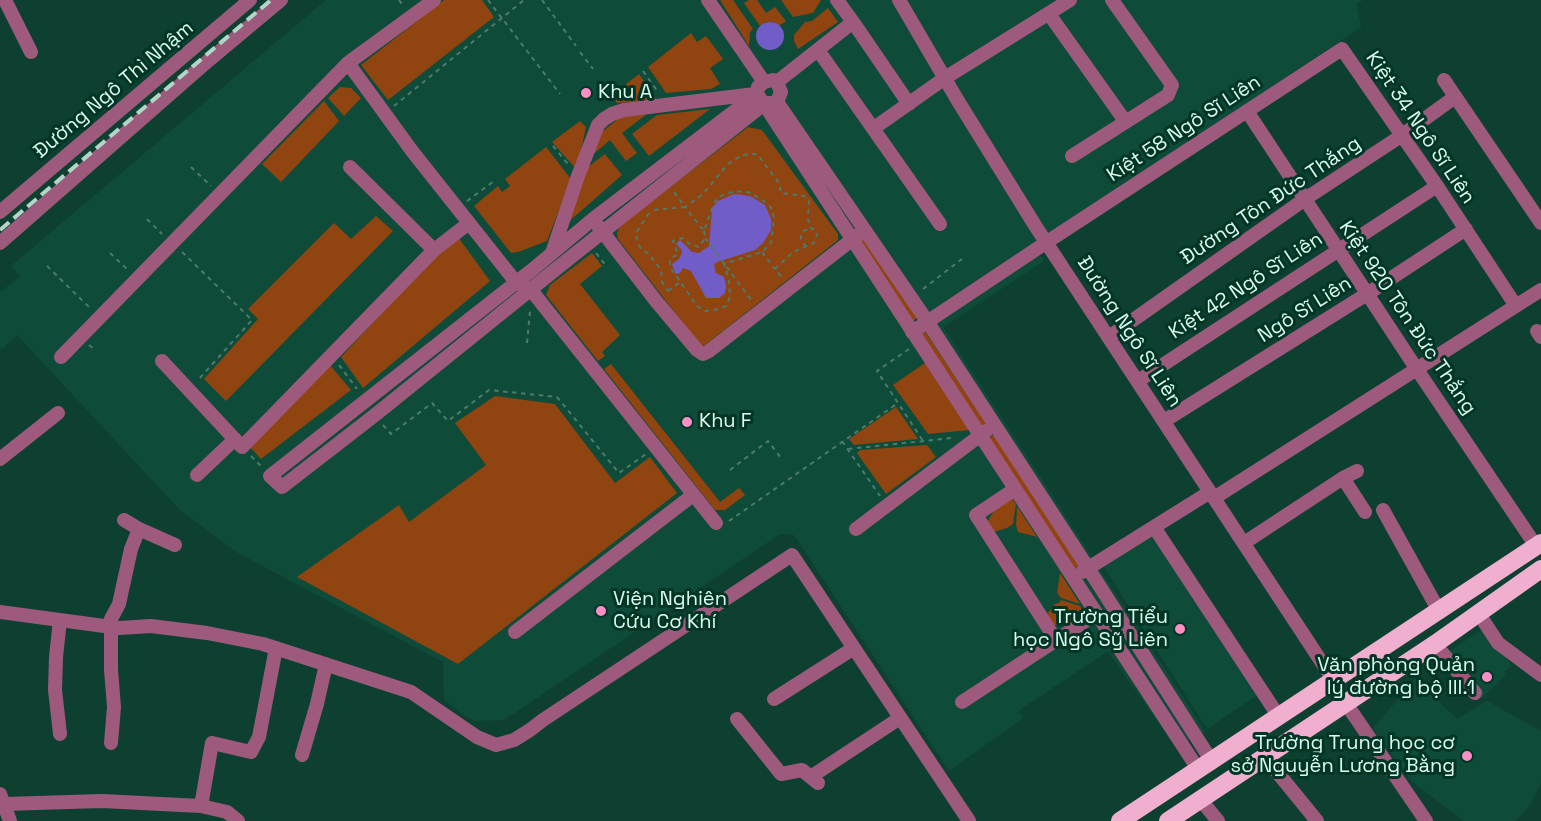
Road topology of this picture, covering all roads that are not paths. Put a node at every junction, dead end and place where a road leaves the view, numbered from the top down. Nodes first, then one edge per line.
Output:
1 (5, 0) edge
2 (250, 0) edge
3 (281, 0) edge
4 (434, 0) edge
5 (708, 0) edge
6 (837, 0) edge
7 (899, 0) edge
8 (1070, 0) edge
9 (1112, 0) edge
10 (1049, 14) junction
11 (853, 22) junction
12 (1342, 49) joint
13 (818, 50) junction
14 (31, 52) dead end
15 (348, 63) junction
16 (945, 78) junction
17 (1444, 80) dead end
18 (768, 93) junction
19 (1455, 97) junction
20 (909, 105) junction
21 (1247, 111) junction
22 (1125, 121) junction
23 (874, 128) junction
24 (1401, 136) junction
25 (1072, 156) dead end
26 (350, 167) dead end
27 (1437, 186) junction
28 (1305, 199) junction
29 (0, 212) edge
30 (593, 219) junction
31 (469, 223) junction
32 (1541, 223) edge
33 (940, 224) dead end
34 (1466, 229) junction
35 (865, 230) junction
36 (602, 232) junction
37 (852, 239) junction
38 (1047, 242) junction
39 (0, 243) edge
40 (1338, 249) junction
41 (434, 250) junction
42 (556, 259) junction
43 (515, 282) junction
44 (531, 290) junction
45 (1541, 290) edge
46 (1367, 294) junction
47 (1516, 306) junction
48 (927, 321) junction
49 (916, 337) junction
50 (1109, 337) junction
51 (61, 357) dead end
52 (162, 361) dead end
53 (1416, 368) junction
54 (1138, 381) junction
55 (365, 401) junction
56 (58, 413) dead end
57 (375, 415) junction
58 (1164, 421) junction
59 (995, 426) junction
60 (980, 435) junction
61 (238, 443) junction
62 (0, 459) edge
63 (1357, 471) dead end
64 (197, 475) dead end
65 (1343, 478) junction
66 (1015, 489) junction
67 (693, 495) junction
68 (1212, 495) junction
69 (1383, 510) dead end
70 (1365, 512) dead end
71 (124, 520) dead end
72 (716, 523) road end
73 (1154, 527) junction
74 (139, 529) junction
75 (856, 529) dead end
76 (1244, 543) junction
77 (1539, 544) edge
78 (175, 545) dead end
79 (1088, 568) junction
80 (1541, 569) edge
81 (1073, 579) junction
82 (1439, 611) junction
83 (0, 612) edge
84 (1096, 614) junction
85 (1479, 614) junction
86 (60, 620) junction
87 (110, 627) junction
88 (515, 632) dead end
89 (1056, 640) junction
90 (1435, 644) junction
91 (276, 648) junction
92 (854, 648) junction
93 (326, 664) junction
94 (1541, 675) edge
95 (1334, 681) junction
96 (1475, 693) dead end
97 (774, 699) dead end
98 (962, 702) dead end
99 (1345, 702) junction
100 (1279, 717) junction
101 (900, 718) junction
102 (737, 719) dead end
103 (60, 734) dead end
104 (111, 743) dead end
105 (302, 755) dead end
106 (1264, 756) junction
107 (1205, 764) junction
108 (1221, 785) junction
109 (2, 799) edge
110 (1200, 799) junction
111 (201, 806) junction
112 (10, 821) edge
113 (238, 821) edge
114 (969, 821) edge
115 (1120, 821) edge
116 (1168, 821) edge
117 (1218, 821) edge
118 (1317, 821) edge
119 (1426, 821) edge

1 - 14 street
2 - 29 street, Đường Ngô Thì Nhậm
3 - 39 street
4 - 15 street
5 - 18 street
6 - 11 street
7 - 16 street, Đường Ngô Sĩ Liên
8 - 10 street
9 - 22 street
10 - 16 street
10 - 22 street
11 - 13 street
11 - 20 street
12 - 21 street, Kiệt 58 Ngô Sĩ Liên
12 - 24 street, Kiệt 34 Ngô Sĩ Liên
13 - 18 street
13 - 23 street
15 - 31 street
15 - 51 street
16 - 20 street
16 - 38 street, Đường Ngô Sĩ Liên
17 - 19 street
18 - 30 street
18 - 35 street
18 - 36 street
18 - 37 street
18 - 42 street
19 - 24 street, Đường Tôn Đức Thắng
19 - 32 street
20 - 23 street
21 - 28 street, Kiệt 920 Tôn Đức Thắng
21 - 38 street, Kiệt 58 Ngô Sĩ Liên
22 - 25 street
23 - 33 street
24 - 27 street, Kiệt 34 Ngô Sĩ Liên
24 - 28 street, Đường Tôn Đức Thắng
26 - 41 street
27 - 34 street, Kiệt 34 Ngô Sĩ Liên
27 - 40 street, Kiệt 42 Ngô Sĩ Liên
28 - 40 street, Kiệt 920 Tôn Đức Thắng
28 - 50 street, Đường Tôn Đức Thắng
30 - 36 street
30 - 42 street
31 - 41 street
31 - 43 street
34 - 46 street, Ngô Sĩ Liên
34 - 47 street, Kiệt 34 Ngô Sĩ Liên
35 - 37 street
35 - 48 street
36 - 37 street
36 - 42 street
37 - 49 street
38 - 48 street, Kiệt 58 Ngô Sĩ Liên
38 - 50 street, Đường Ngô Sĩ Liên
40 - 46 street, Kiệt 920 Tôn Đức Thắng
40 - 54 street, Kiệt 42 Ngô Sĩ Liên
41 - 61 street
42 - 43 street
42 - 44 street
43 - 44 street
43 - 55 street
44 - 57 street
44 - 67 street
45 - 47 street
46 - 53 street, Kiệt 920 Tôn Đức Thắng
46 - 58 street, Ngô Sĩ Liên
47 - 53 street
48 - 49 street, Kiệt 58 Ngô Sĩ Liên
48 - 59 street
49 - 60 street
50 - 54 street, Đường Ngô Sĩ Liên
52 - 61 street
53 - 68 street
53 - 77 street, Kiệt 920 Tôn Đức Thắng
54 - 58 street, Đường Ngô Sĩ Liên
55 - 57 street
55 - 57 street
56 - 62 street
58 - 68 street, Đường Ngô Sĩ Liên
59 - 60 street
59 - 79 street
60 - 66 street
60 - 75 street
61 - 64 street
63 - 65 street
65 - 70 street
65 - 76 street
66 - 81 street
66 - 89 street
67 - 72 street
67 - 88 street
68 - 73 street
68 - 76 street, Đường Ngô Sĩ Liên
69 - 82 street
71 - 74 street
73 - 79 street
73 - 100 street
74 - 78 street
74 - 87 street
76 - 95 street, Đường Ngô Sĩ Liên
77 - 82 highway
79 - 81 street
79 - 107 street
80 - 85 highway
81 - 84 street
82 - 95 highway
83 - 86 street
84 - 89 street
84 - 107 street
85 - 90 highway
85 - 94 street
86 - 87 street
86 - 103 street
87 - 91 street
87 - 104 street
89 - 98 street
90 - 96 street
90 - 99 highway
91 - 93 street
91 - 111 street
92 - 93 street
92 - 97 street
92 - 101 street
93 - 105 street
95 - 100 highway
99 - 106 highway
99 - 119 street
100 - 107 highway
101 - 102 street
101 - 114 street
106 - 108 highway
106 - 118 street
107 - 108 highway
107 - 115 highway
108 - 110 highway
109 - 111 street
109 - 112 street
110 - 116 highway
110 - 117 street
111 - 113 street

